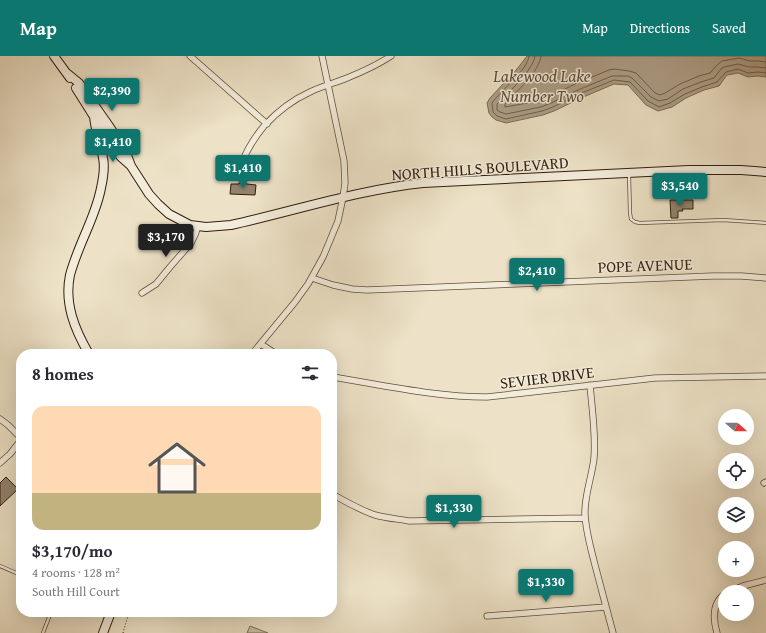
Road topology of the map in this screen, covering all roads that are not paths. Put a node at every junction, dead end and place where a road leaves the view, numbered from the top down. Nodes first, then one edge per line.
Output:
1 (54, 56) edge
2 (190, 56) edge
3 (322, 56) edge
4 (391, 56) edge
5 (68, 74) junction
6 (328, 85) junction
7 (94, 116) junction
8 (266, 124) junction
9 (112, 145) junction
10 (103, 159) junction
11 (242, 163) dead end
12 (131, 166) junction
13 (766, 172) edge
14 (629, 173) junction
15 (343, 197) junction
16 (766, 223) edge
17 (198, 226) junction
18 (312, 278) junction
19 (766, 278) edge
20 (142, 293) dead end
21 (261, 344) junction
22 (86, 349) edge
23 (256, 349) edge
24 (268, 349) edge
25 (766, 376) edge
26 (337, 378) edge
27 (590, 385) junction
28 (0, 420) edge
29 (16, 434) edge
30 (16, 446) edge
31 (0, 463) edge
32 (337, 497) edge
33 (585, 518) junction
34 (0, 566) edge
35 (16, 573) edge
36 (766, 580) edge
37 (747, 585) edge
38 (718, 601) edge
39 (606, 607) junction
40 (488, 616) dead end
41 (49, 617) edge
42 (109, 617) edge
43 (43, 633) edge
44 (103, 633) edge
45 (613, 633) edge
46 (718, 633) edge

1 - 5 street, NORTH HILLS BOULEVARD
2 - 8 street
3 - 6 street
4 - 6 street
5 - 7 street, NORTH HILLS BOULEVARD
5 - 12 street, NORTH HILLS BOULEVARD
6 - 8 street
6 - 15 street
7 - 9 street, NORTH HILLS BOULEVARD
7 - 10 street
8 - 11 street
9 - 10 street
9 - 12 street, NORTH HILLS BOULEVARD
10 - 22 street
12 - 17 street, NORTH HILLS BOULEVARD
13 - 14 street, NORTH HILLS BOULEVARD
14 - 15 street, NORTH HILLS BOULEVARD
14 - 16 lane
15 - 17 street, NORTH HILLS BOULEVARD
15 - 18 street
17 - 20 street
18 - 19 street, POPE AVENUE
18 - 21 street
21 - 23 street
21 - 24 street
25 - 27 street, SEVIER DRIVE
26 - 27 street, SEVIER DRIVE
27 - 33 street
28 - 29 street
30 - 31 street
32 - 33 street
33 - 39 street
34 - 35 lane
36 - 37 street
38 - 46 street
39 - 40 street
39 - 45 street
41 - 43 lane
42 - 44 street

